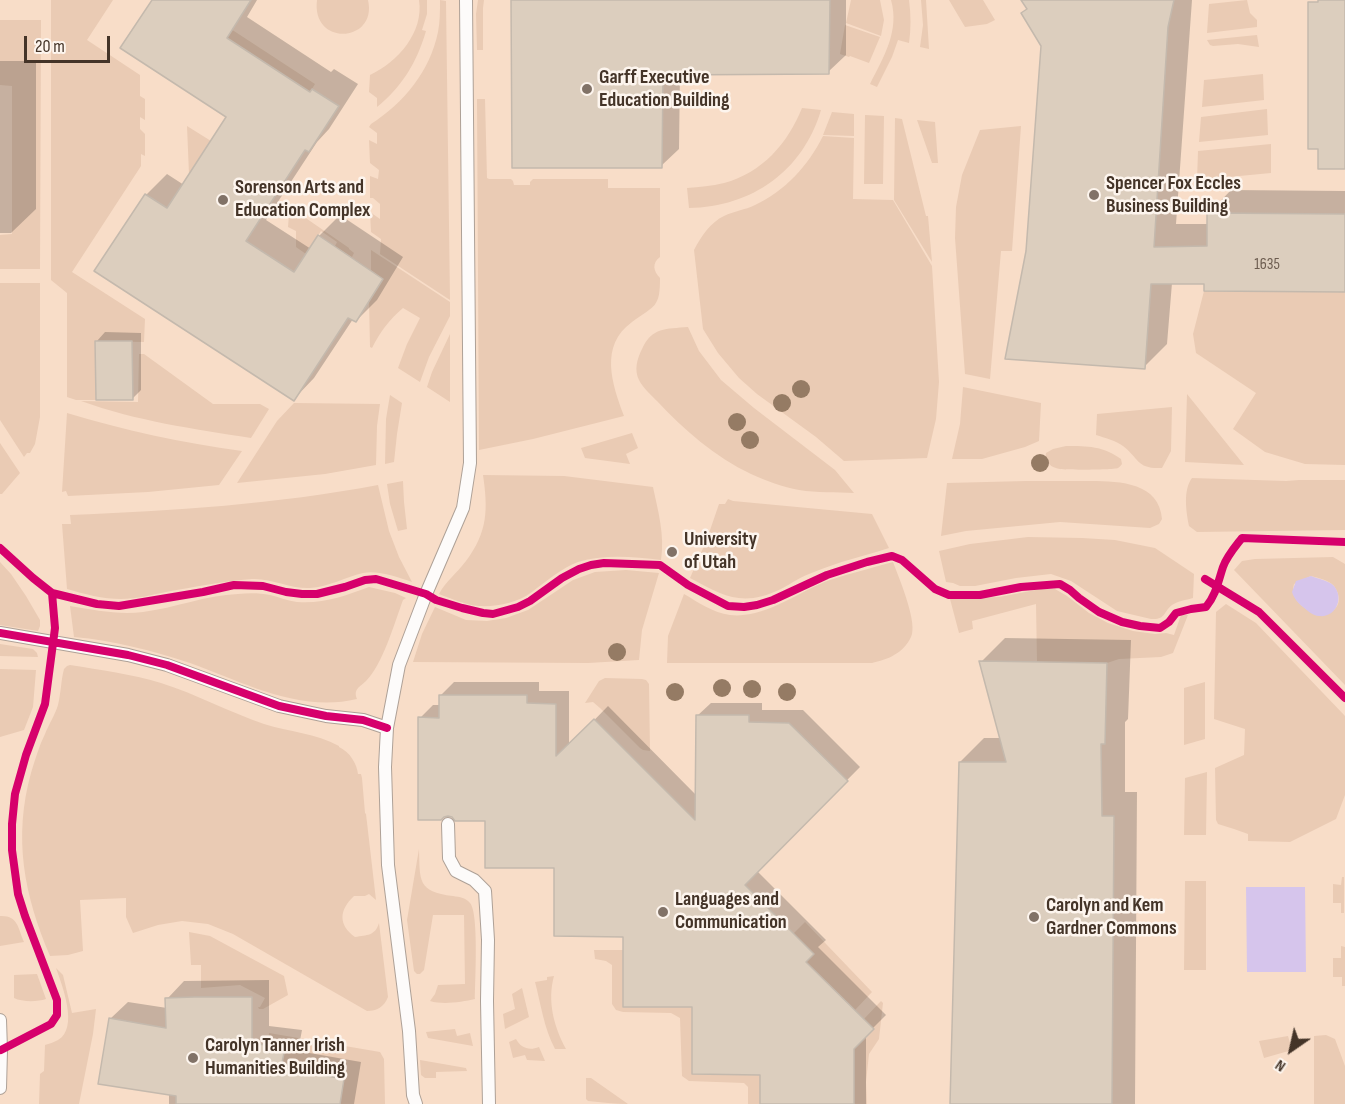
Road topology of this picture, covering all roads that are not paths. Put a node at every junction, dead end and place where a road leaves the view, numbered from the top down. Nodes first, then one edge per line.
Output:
1 (466, 0) edge
2 (0, 633) edge
3 (387, 728) junction
4 (448, 824) dead end
5 (0, 1020) edge
6 (0, 1088) edge
7 (416, 1104) edge
8 (489, 1104) edge

1 - 3 lane
2 - 3 lane
3 - 7 lane
4 - 8 lane
5 - 6 lane

